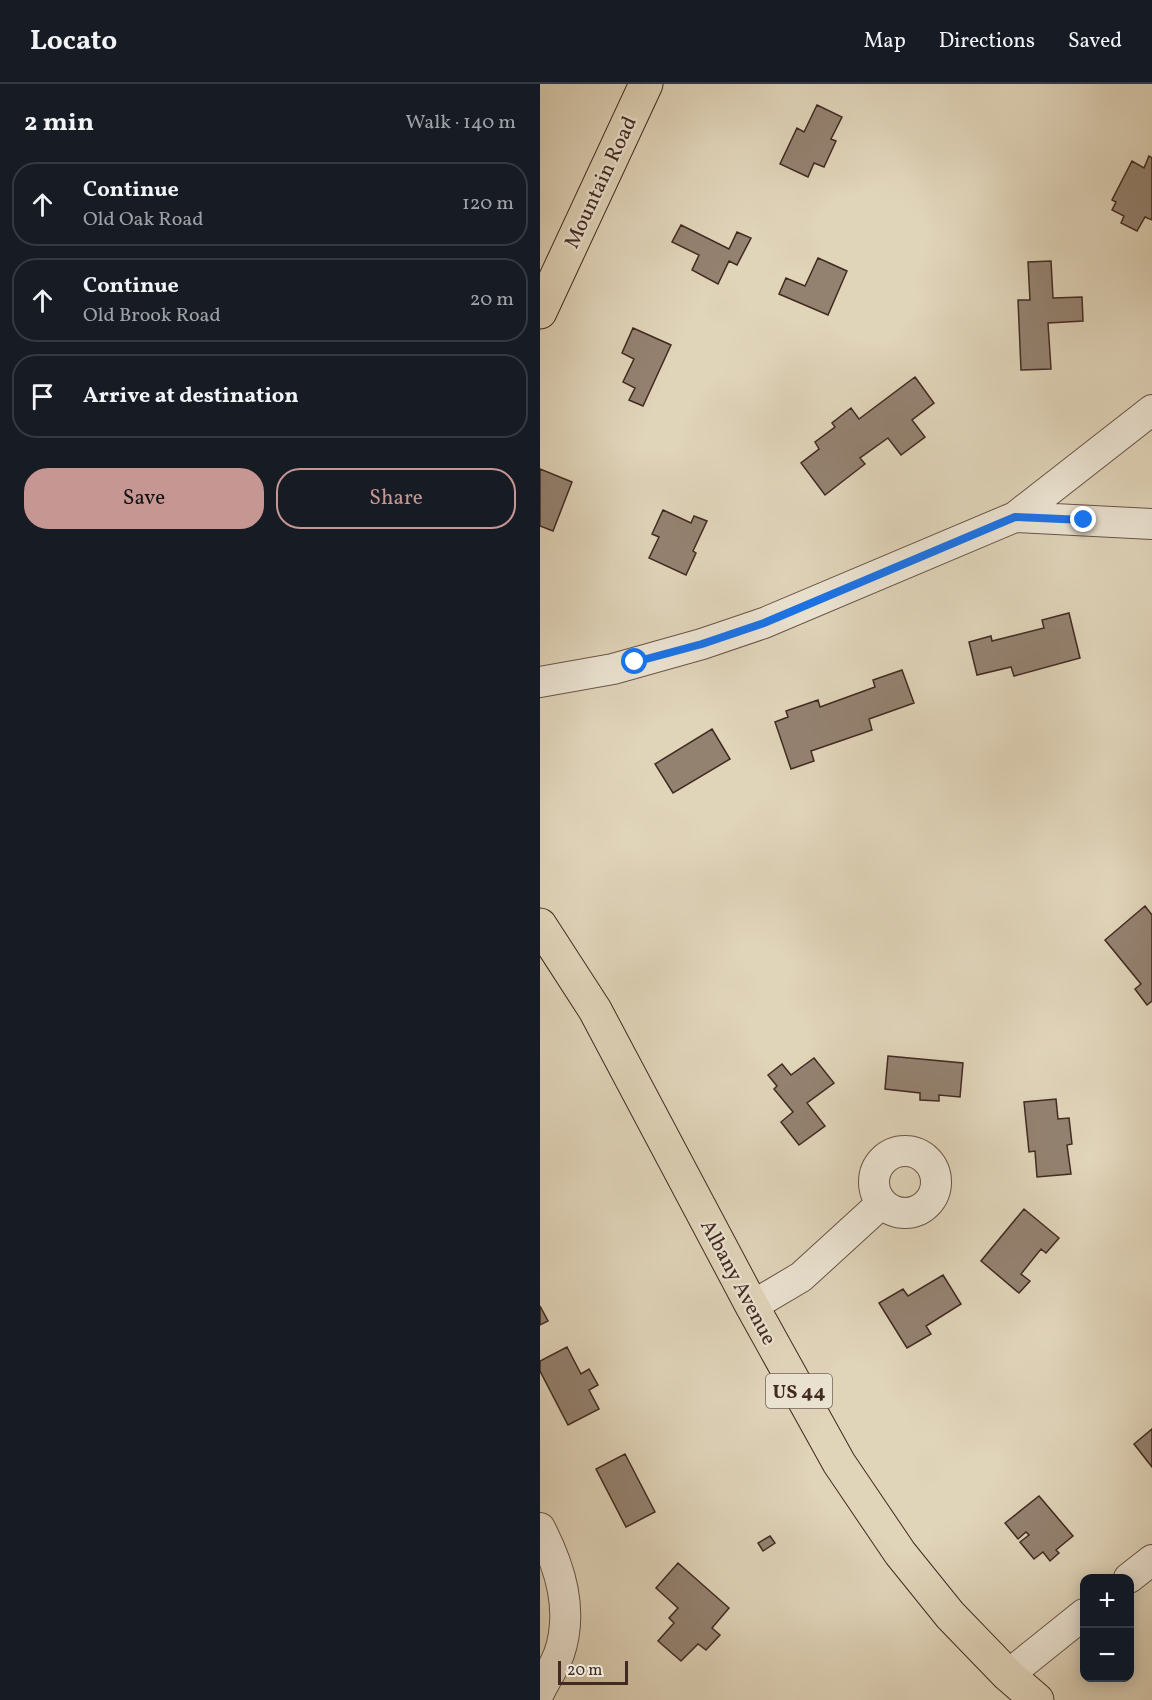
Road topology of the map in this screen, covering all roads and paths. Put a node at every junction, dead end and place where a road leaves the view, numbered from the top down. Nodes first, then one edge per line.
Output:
1 (646, 84) edge
2 (540, 312) edge
3 (1152, 410) edge
4 (1015, 517) junction
5 (1152, 524) edge
6 (551, 680) edge
7 (540, 925) edge
8 (882, 1203) dead end
9 (752, 1306) junction
10 (540, 1528) edge
11 (1152, 1560) edge
12 (1134, 1574) edge
13 (1080, 1617) edge
14 (1008, 1675) junction
15 (540, 1691) edge
16 (1037, 1700) edge

1 - 2 main road, Mountain Road
3 - 4 street
4 - 5 street
4 - 6 street
7 - 9 main road, Albany Avenue / US 44
8 - 9 street
9 - 14 main road, Albany Avenue / US 44
10 - 15 street
11 - 12 street
13 - 14 street
14 - 16 main road, Albany Avenue / US 44

